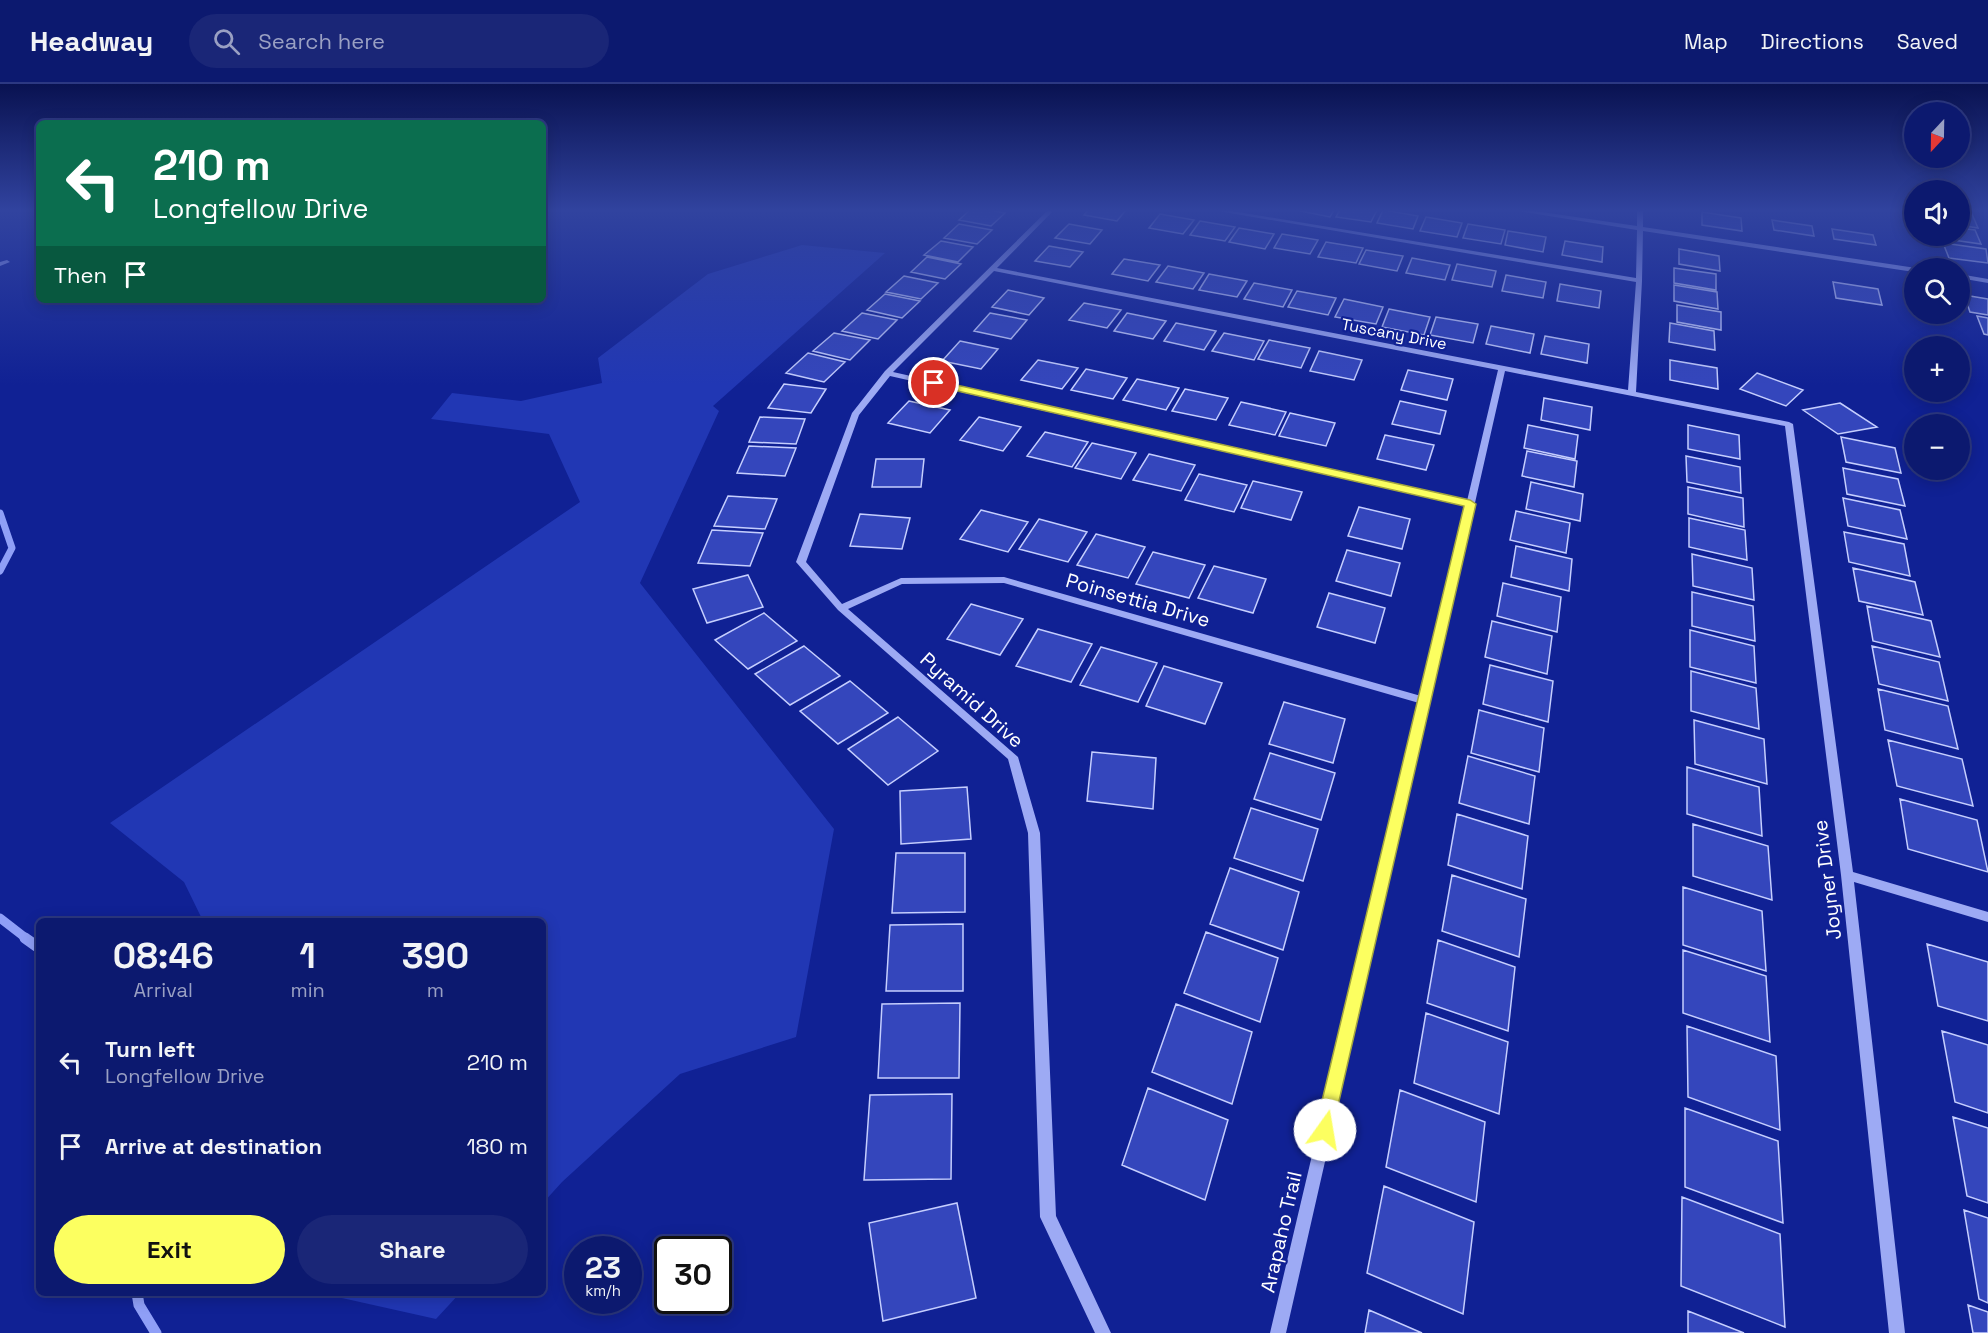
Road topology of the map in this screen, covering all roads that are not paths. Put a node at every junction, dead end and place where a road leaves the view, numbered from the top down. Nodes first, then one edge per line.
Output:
1 (1563, 268) edge
2 (1639, 268) edge
3 (994, 269) joint
4 (1970, 278) edge
5 (1639, 281) junction
6 (1988, 281) edge
7 (1502, 369) junction
8 (888, 372) junction
9 (1632, 392) junction
10 (1789, 424) joint
11 (1470, 504) junction
12 (841, 608) junction
13 (1424, 701) junction
14 (1847, 875) junction
15 (1988, 917) edge
16 (1103, 1333) edge
17 (1278, 1333) edge
18 (1897, 1333) edge

1 - 5 street
2 - 5 street
3 - 7 street, Tuscany Drive
3 - 8 street, Pyramid Drive
4 - 6 street
5 - 9 street
7 - 9 street, Tuscany Drive
7 - 11 street, Arapaho Trail
8 - 11 street
8 - 12 street, Pyramid Drive
9 - 10 street, Tuscany Drive
10 - 14 street, Joyner Drive
11 - 13 street, Arapaho Trail
12 - 13 street, Poinsettia Drive
12 - 16 street, Pyramid Drive
13 - 17 street, Arapaho Trail
14 - 15 street
14 - 18 street, Joyner Drive

